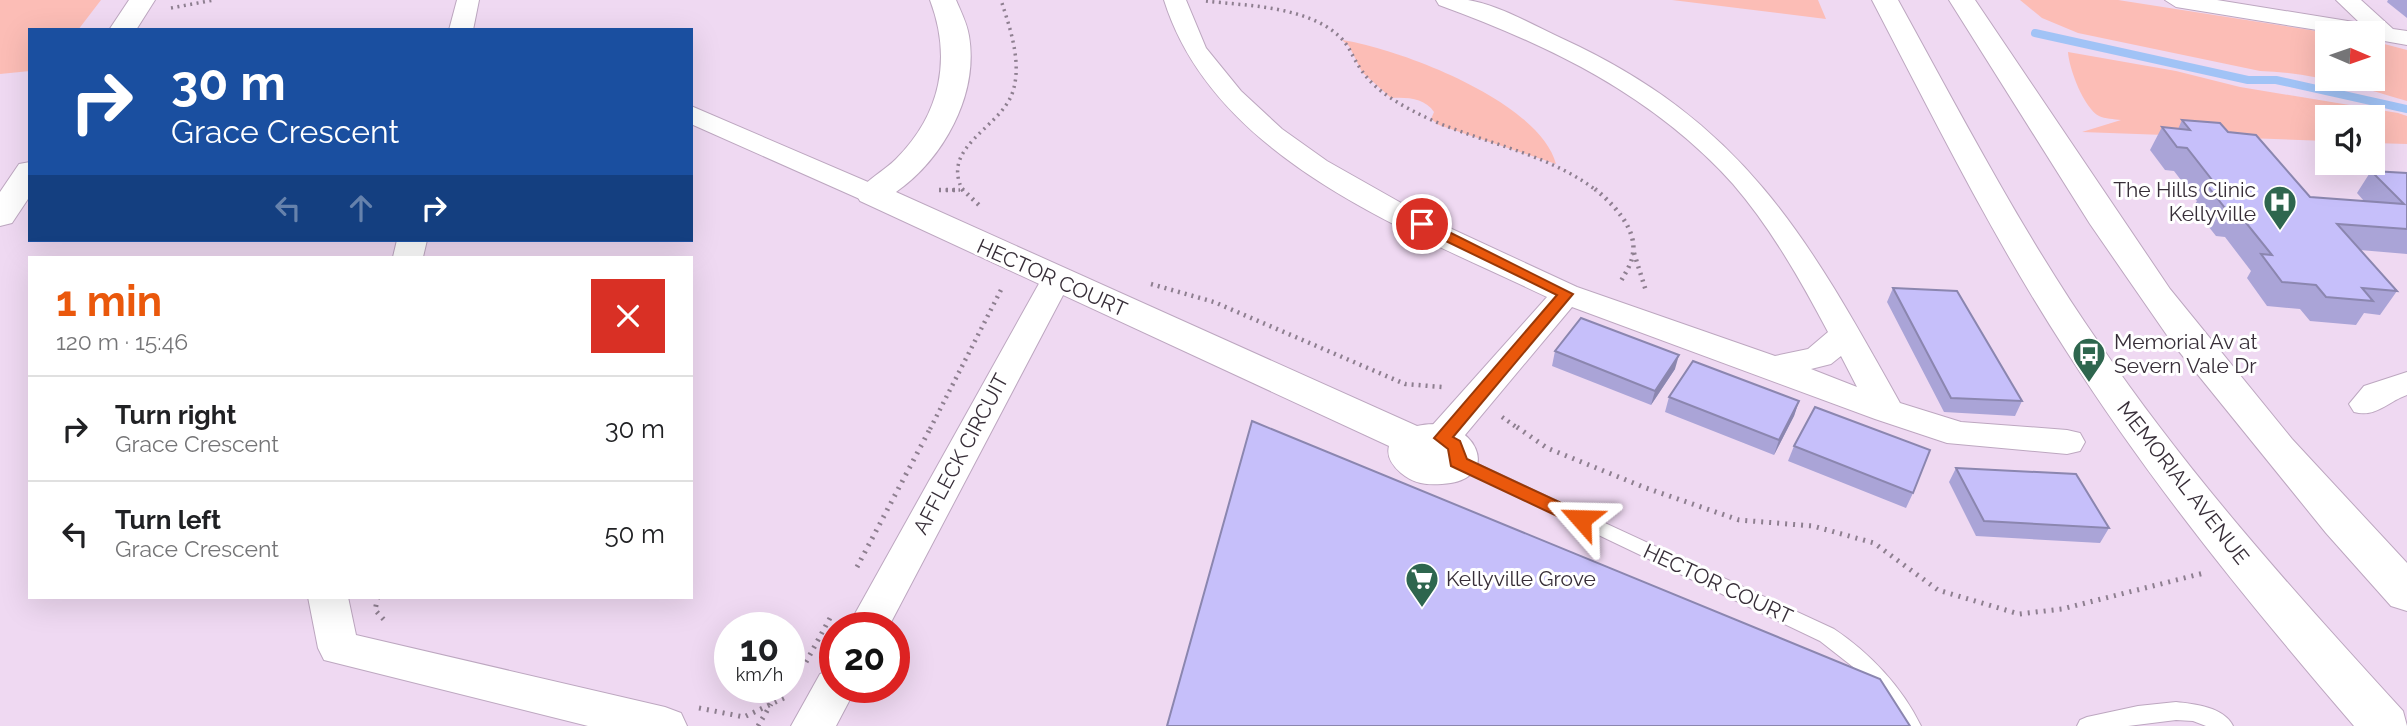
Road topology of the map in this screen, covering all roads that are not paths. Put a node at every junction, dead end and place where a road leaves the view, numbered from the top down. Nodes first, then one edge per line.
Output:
1 (468, 0) edge
2 (943, 0) edge
3 (1175, 0) edge
4 (1447, 0) edge
5 (1885, 0) edge
6 (1962, 0) edge
7 (2176, 0) edge
8 (2347, 0) edge
9 (153, 5) edge
10 (2315, 21) edge
11 (2371, 21) edge
12 (124, 28) edge
13 (461, 28) edge
14 (2385, 32) edge
15 (2407, 38) edge
16 (693, 115) edge
17 (28, 173) edge
18 (872, 194) junction
19 (0, 216) edge
20 (1056, 280) junction
21 (1566, 294) junction
22 (1845, 335) junction
23 (1773, 367) junction
24 (2407, 383) edge
25 (2366, 404) dead end
26 (1887, 411) junction
27 (2067, 442) dead end
28 (1431, 458) junction
29 (2407, 593) edge
30 (328, 599) edge
31 (876, 612) edge
32 (818, 679) edge
33 (801, 711) edge
34 (678, 716) edge
35 (1911, 726) edge
36 (2087, 726) edge
37 (2223, 726) edge
38 (2385, 726) edge

1 - 13 street
2 - 18 main road
3 - 21 street
4 - 22 street
5 - 38 main road, MEMORIAL AVENUE
6 - 29 main road
7 - 10 street
8 - 11 street
9 - 12 main road
14 - 15 street
16 - 18 street, HECTOR COURT
17 - 19 main road
18 - 20 main road, HECTOR COURT
20 - 28 main road, HECTOR COURT
20 - 31 street, AFFLECK CIRCUIT
21 - 23 street
21 - 28 street
22 - 23 street
22 - 26 street
23 - 26 street
24 - 25 street
26 - 27 street
28 - 35 lane, HECTOR COURT
30 - 34 street
32 - 33 street
36 - 37 lane

